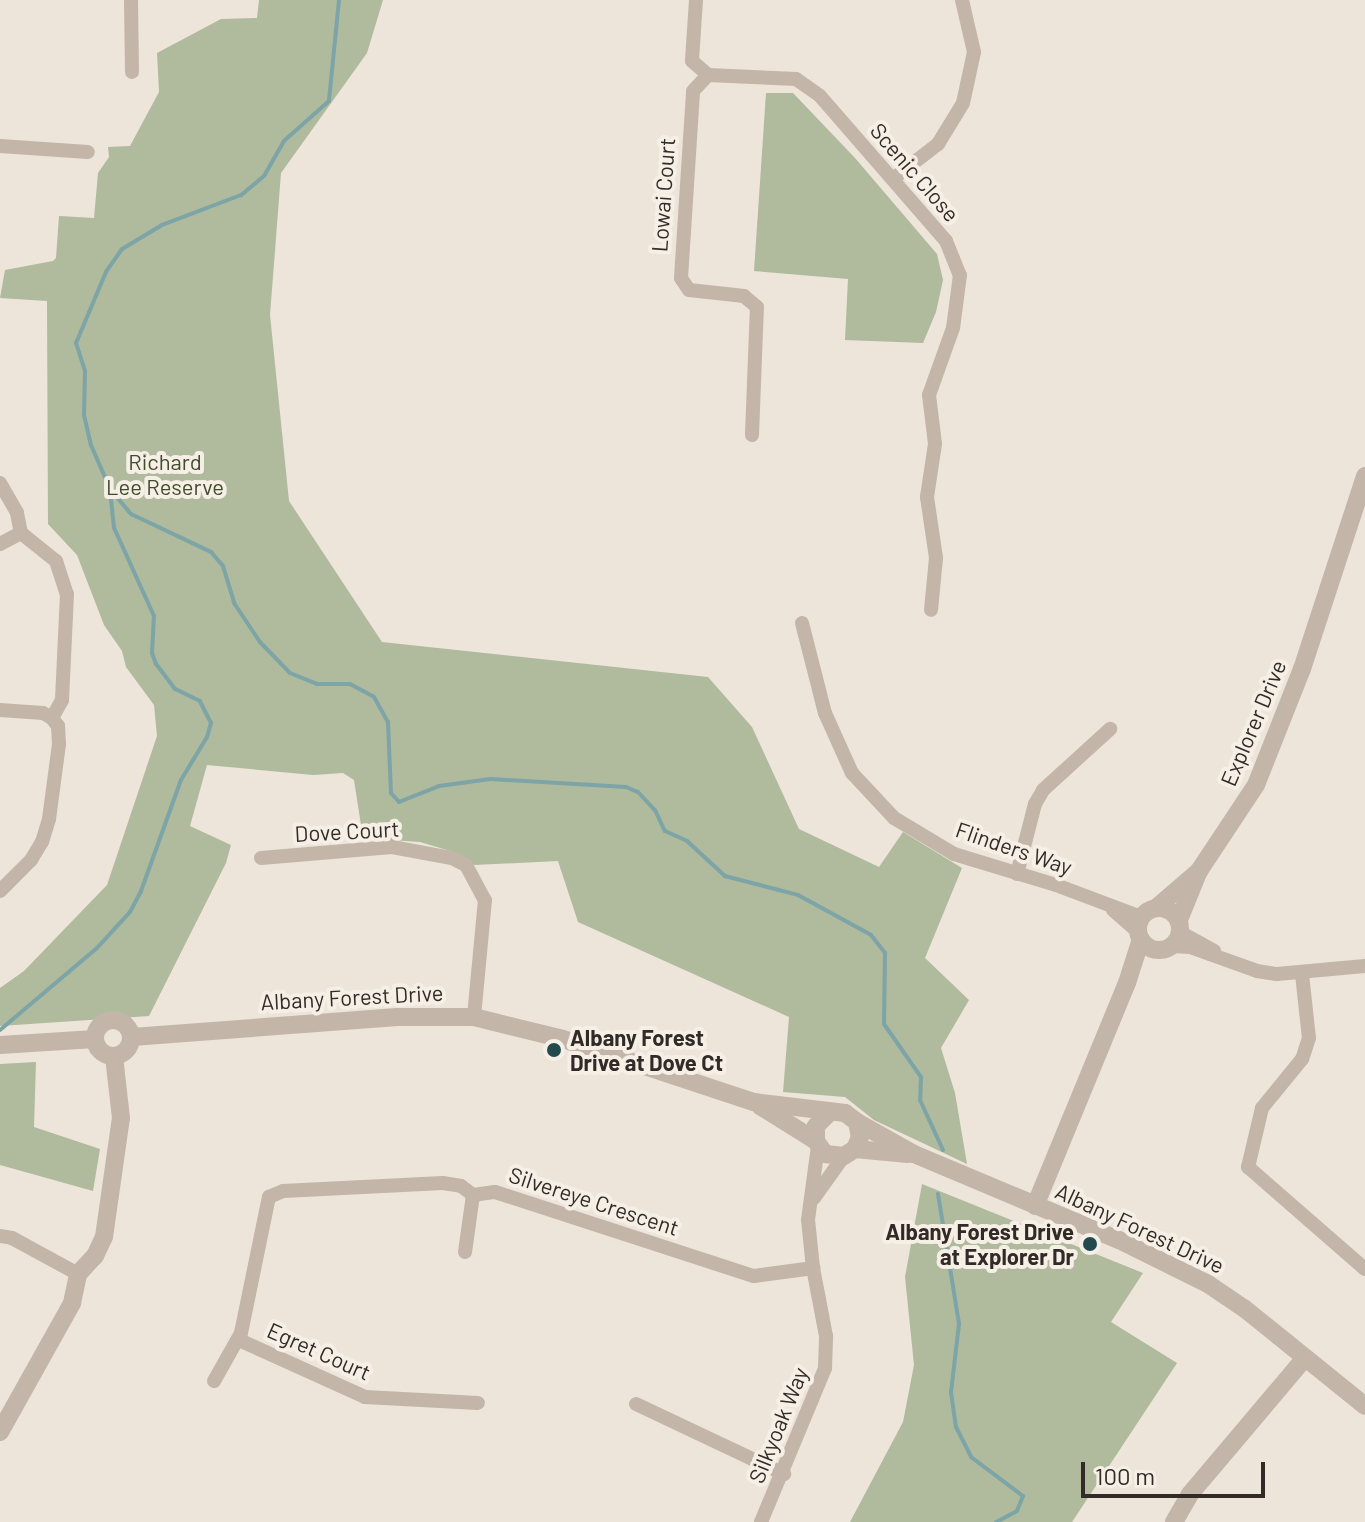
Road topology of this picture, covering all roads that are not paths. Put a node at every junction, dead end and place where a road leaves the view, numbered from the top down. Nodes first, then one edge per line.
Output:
1 (131, 0) edge
2 (696, 0) edge
3 (962, 0) edge
4 (132, 72) dead end
5 (708, 75) junction
6 (0, 146) edge
7 (88, 152) dead end
8 (894, 178) junction
9 (752, 435) dead end
10 (1365, 476) edge
11 (0, 483) edge
12 (1365, 502) edge
13 (21, 533) junction
14 (0, 544) edge
15 (1331, 584) junction
16 (931, 610) dead end
17 (802, 623) dead end
18 (0, 710) edge
19 (52, 718) junction
20 (1110, 729) dead end
21 (261, 858) dead end
22 (1199, 871) junction
23 (1017, 874) junction
24 (0, 891) edge
25 (1144, 924) junction
26 (1174, 937) junction
27 (1365, 966) edge
28 (1302, 974) junction
29 (1127, 983) junction
30 (474, 1017) junction
31 (132, 1037) junction
32 (95, 1039) junction
33 (0, 1045) edge
34 (114, 1057) junction
35 (754, 1102) junction
36 (830, 1112) junction
37 (857, 1122) junction
38 (817, 1144) junction
39 (849, 1152) junction
40 (914, 1154) junction
41 (473, 1195) junction
42 (811, 1201) junction
43 (1035, 1206) junction
44 (0, 1236) edge
45 (465, 1252) dead end
46 (813, 1268) junction
47 (1365, 1269) edge
48 (78, 1274) junction
49 (239, 1340) junction
50 (1305, 1358) junction
51 (214, 1381) dead end
52 (478, 1403) dead end
53 (636, 1404) dead end
54 (6, 1406) edge
55 (1365, 1406) edge
56 (0, 1432) edge
57 (784, 1474) junction
58 (761, 1522) edge
59 (1174, 1522) edge

1 - 4 street
2 - 5 street
3 - 8 street
5 - 8 street, Scenic Close
5 - 9 street, Lowai Court
6 - 7 street
8 - 16 street, Scenic Close
10 - 15 street, Explorer Drive
11 - 13 street
12 - 15 street, Explorer Drive
13 - 14 street
13 - 19 street
15 - 22 street, Explorer Drive
17 - 23 street, Flinders Way
18 - 19 street
19 - 24 street
20 - 23 street
21 - 30 street, Dove Court
22 - 25 street, Explorer Drive
22 - 26 street, Explorer Drive
23 - 25 street, Flinders Way
25 - 26 street
25 - 26 street
25 - 29 street, Explorer Drive
26 - 28 street
26 - 29 street, Explorer Drive
27 - 28 street
28 - 47 street
29 - 43 street, Explorer Drive
30 - 31 street, Albany Forest Drive
30 - 35 street, Albany Forest Drive
31 - 32 street
31 - 34 street
32 - 33 street
32 - 34 street
34 - 48 street
35 - 36 street, Albany Forest Drive
35 - 38 street, Albany Forest Drive
36 - 37 street
36 - 38 street
37 - 39 street
37 - 40 street, Albany Forest Drive
38 - 39 street
38 - 42 street, Silkyoak Way
39 - 40 street, Albany Forest Drive
39 - 42 street
40 - 43 street, Albany Forest Drive
41 - 45 street
41 - 46 street, Silvereye Crescent
41 - 49 street, Silvereye Crescent
42 - 46 street, Silkyoak Way
43 - 50 street, Albany Forest Drive
44 - 48 street
46 - 57 street, Silkyoak Way
48 - 54 street
49 - 51 street, Silvereye Crescent
49 - 52 street, Egret Court
50 - 55 street, Albany Forest Drive
50 - 59 street
53 - 57 street
54 - 56 street
57 - 58 street, Silkyoak Way

